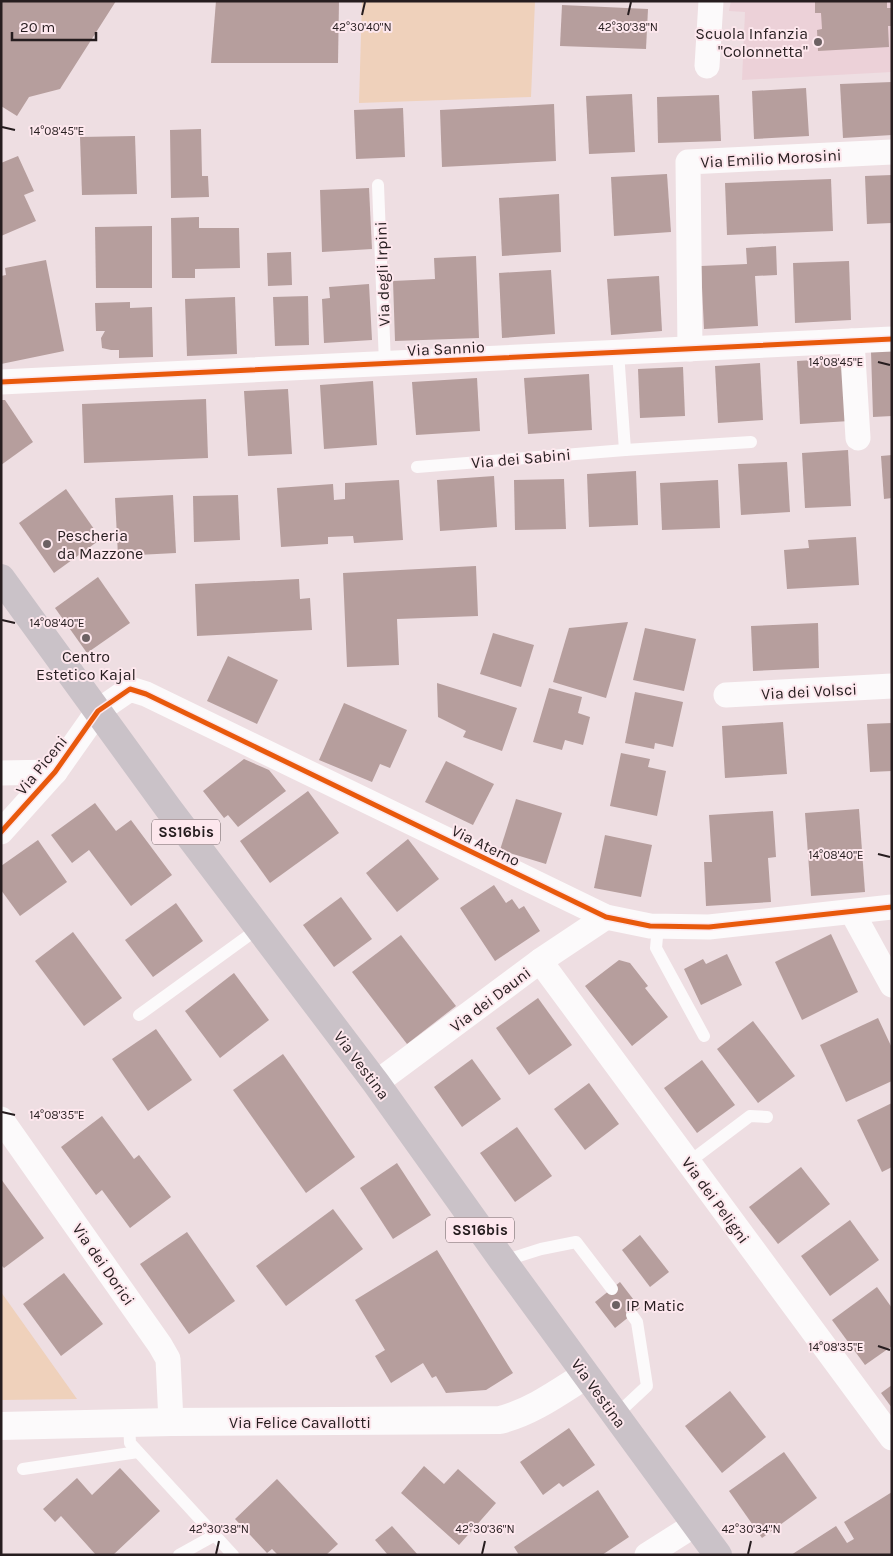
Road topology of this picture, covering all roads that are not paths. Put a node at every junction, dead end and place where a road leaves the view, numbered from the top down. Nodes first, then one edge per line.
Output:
1 (711, 1) edge
2 (707, 66) dead end
3 (892, 152) edge
4 (378, 185) dead end
5 (892, 339) edge
6 (852, 341) junction
7 (690, 349) junction
8 (618, 352) junction
9 (385, 364) junction
10 (1, 382) edge
11 (858, 438) dead end
12 (751, 442) dead end
13 (625, 450) junction
14 (417, 467) dead end
15 (1, 578) edge
16 (892, 686) edge
17 (726, 695) dead end
18 (98, 711) junction
19 (56, 772) junction
20 (1, 773) edge
21 (1, 832) edge
22 (892, 907) edge
23 (852, 912) junction
24 (606, 917) junction
25 (658, 926) junction
26 (258, 928) junction
27 (540, 961) junction
28 (892, 985) edge
29 (139, 1015) dead end
30 (704, 1036) dead end
31 (376, 1083) junction
32 (767, 1117) dead end
33 (1, 1118) edge
34 (689, 1162) junction
35 (503, 1261) junction
36 (612, 1289) dead end
37 (632, 1315) dead end
38 (586, 1375) junction
39 (616, 1415) junction
40 (171, 1422) junction
41 (129, 1423) junction
42 (1, 1426) edge
43 (892, 1438) edge
44 (138, 1452) junction
45 (22, 1469) dead end
46 (696, 1524) junction
47 (215, 1535) junction
48 (180, 1555) edge
49 (233, 1555) edge
50 (647, 1555) edge
51 (718, 1555) edge

1 - 2 street
3 - 7 street, Via Emilio Morosini
4 - 9 lane, Via degli Irpini
5 - 6 street, Via Sannio
6 - 7 street, Via Sannio
6 - 11 street
7 - 8 street, Via Sannio
8 - 9 street, Via Sannio
8 - 13 lane
9 - 10 street, Via Sannio
12 - 13 lane, Via dei Sabini
13 - 14 lane, Via dei Sabini
15 - 18 main road, Via Vestina / SS16bis
16 - 17 street, Via dei Volsci
18 - 19 street, Via Piceni
18 - 24 street, Via Aterno
18 - 26 main road, Via Vestina / SS16bis
19 - 20 street
19 - 21 street, Via Piceni
22 - 23 street, Via Aterno
23 - 25 street, Via Aterno
23 - 28 street
24 - 25 street, Via Aterno
24 - 27 street, Via dei Dauni
25 - 30 lane
26 - 29 lane
26 - 31 main road, Via Vestina / SS16bis
27 - 31 street, Via dei Dauni
27 - 34 street, Via dei Peligni
31 - 35 main road, Via Vestina / SS16bis
32 - 34 lane
33 - 40 street, Via dei Dorici
34 - 43 street, Via dei Peligni
35 - 36 lane
35 - 38 main road, Via Vestina / SS16bis
37 - 39 lane
38 - 39 main road, Via Vestina / SS16bis
38 - 40 main road, Via Felice Cavallotti
39 - 46 main road, Via Vestina / SS16bis
40 - 41 main road, Via Felice Cavallotti
41 - 42 main road, Via Felice Cavallotti
41 - 44 lane
44 - 45 lane
44 - 47 lane
46 - 50 street
46 - 51 main road, Via Vestina / SS16bis
47 - 48 lane
47 - 49 lane

